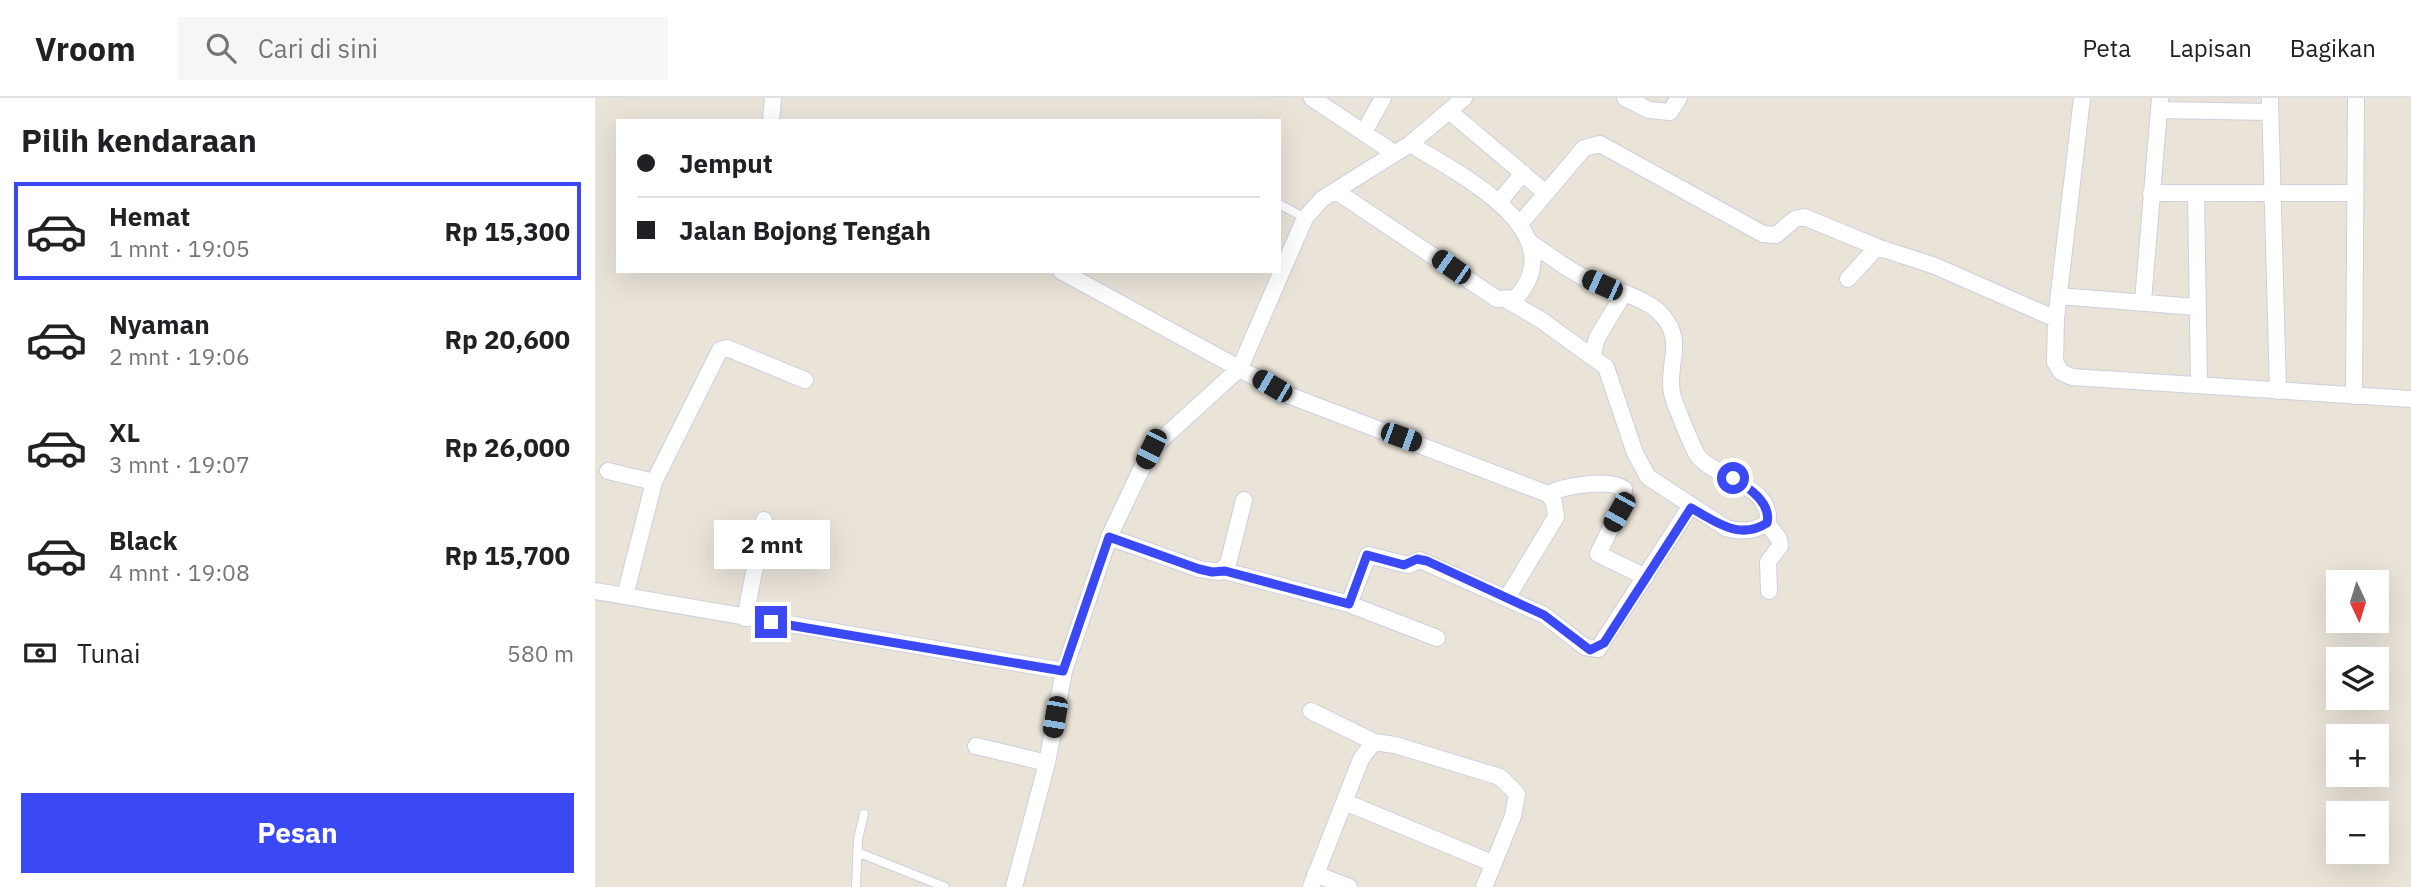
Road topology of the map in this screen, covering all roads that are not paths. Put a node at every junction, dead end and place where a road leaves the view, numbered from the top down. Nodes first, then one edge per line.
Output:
1 (773, 98) edge
2 (1312, 98) edge
3 (1383, 98) edge
4 (1464, 98) edge
5 (1625, 98) edge
6 (1679, 98) edge
7 (2082, 98) edge
8 (2355, 98) edge
9 (2159, 104) edge
10 (2270, 105) edge
11 (1449, 111) junction
12 (771, 119) edge
13 (1364, 132) junction
14 (1410, 144) junction
15 (1394, 153) junction
16 (1523, 173) junction
17 (1336, 191) junction
18 (1546, 192) junction
19 (2151, 193) junction
20 (2354, 193) junction
21 (2196, 194) junction
22 (2273, 194) junction
23 (1499, 202) junction
24 (1281, 205) edge
25 (1305, 218) junction
26 (1519, 225) junction
27 (1530, 242) junction
28 (1877, 247) junction
29 (1065, 273) edge
30 (1848, 279) dead end
31 (1623, 295) junction
32 (2059, 296) junction
33 (1507, 300) junction
34 (2143, 301) junction
35 (2196, 307) junction
36 (2056, 319) junction
37 (1592, 357) junction
38 (1240, 368) junction
39 (805, 380) dead end
40 (2199, 386) junction
41 (2278, 391) junction
42 (2354, 396) junction
43 (2411, 399) edge
44 (608, 471) dead end
45 (654, 482) junction
46 (1548, 494) junction
47 (1244, 500) dead end
48 (1691, 508) junction
49 (764, 520) dead end
50 (1767, 523) junction
51 (1109, 537) junction
52 (1225, 571) junction
53 (1646, 577) junction
54 (595, 591) edge
55 (1769, 591) dead end
56 (625, 596) junction
57 (1507, 598) junction
58 (1349, 604) junction
59 (745, 618) junction
60 (1437, 638) dead end
61 (1063, 671) junction
62 (1311, 711) dead end
63 (1374, 742) junction
64 (976, 746) dead end
65 (1047, 763) junction
66 (1345, 802) junction
67 (863, 814) dead end
68 (857, 852) junction
69 (1492, 863) junction
70 (1313, 881) edge
71 (856, 887) edge
72 (945, 887) edge
73 (1014, 887) edge
74 (1349, 887) edge
75 (1484, 887) edge

1 - 12 street
2 - 13 street
3 - 13 street
4 - 11 street
5 - 6 street
7 - 32 street
8 - 20 street
9 - 10 street
9 - 19 street
10 - 22 street
11 - 14 street
11 - 16 street
13 - 15 street
14 - 15 street
14 - 23 street
15 - 17 street
16 - 18 street
16 - 23 street
17 - 25 street
17 - 33 street
18 - 26 street
18 - 28 street
19 - 21 street
19 - 34 street
20 - 22 street
20 - 42 street
21 - 22 street
21 - 35 street
22 - 41 street
23 - 26 street
24 - 25 lane
25 - 38 street
26 - 27 street
27 - 31 street
27 - 33 street
28 - 30 street
28 - 36 street
29 - 38 street
31 - 37 street
31 - 50 street
32 - 34 street
32 - 36 street
33 - 37 street
34 - 35 street
35 - 40 street
36 - 40 street
37 - 48 street
38 - 46 street
38 - 51 street
39 - 45 street
40 - 41 street
41 - 42 street
42 - 43 street
44 - 45 street
45 - 56 street
46 - 53 street
46 - 57 street
47 - 52 street
48 - 50 street
48 - 53 street
49 - 59 street
50 - 55 street
51 - 52 street
51 - 61 street
52 - 58 street
53 - 57 street
54 - 56 street
56 - 59 street
57 - 58 street
58 - 60 street
59 - 61 street
61 - 65 street
62 - 63 street
63 - 66 street
63 - 69 street
64 - 65 street
65 - 73 street
66 - 69 street
66 - 70 street
67 - 68 lane
68 - 71 lane
68 - 72 lane
69 - 75 street
70 - 74 street

